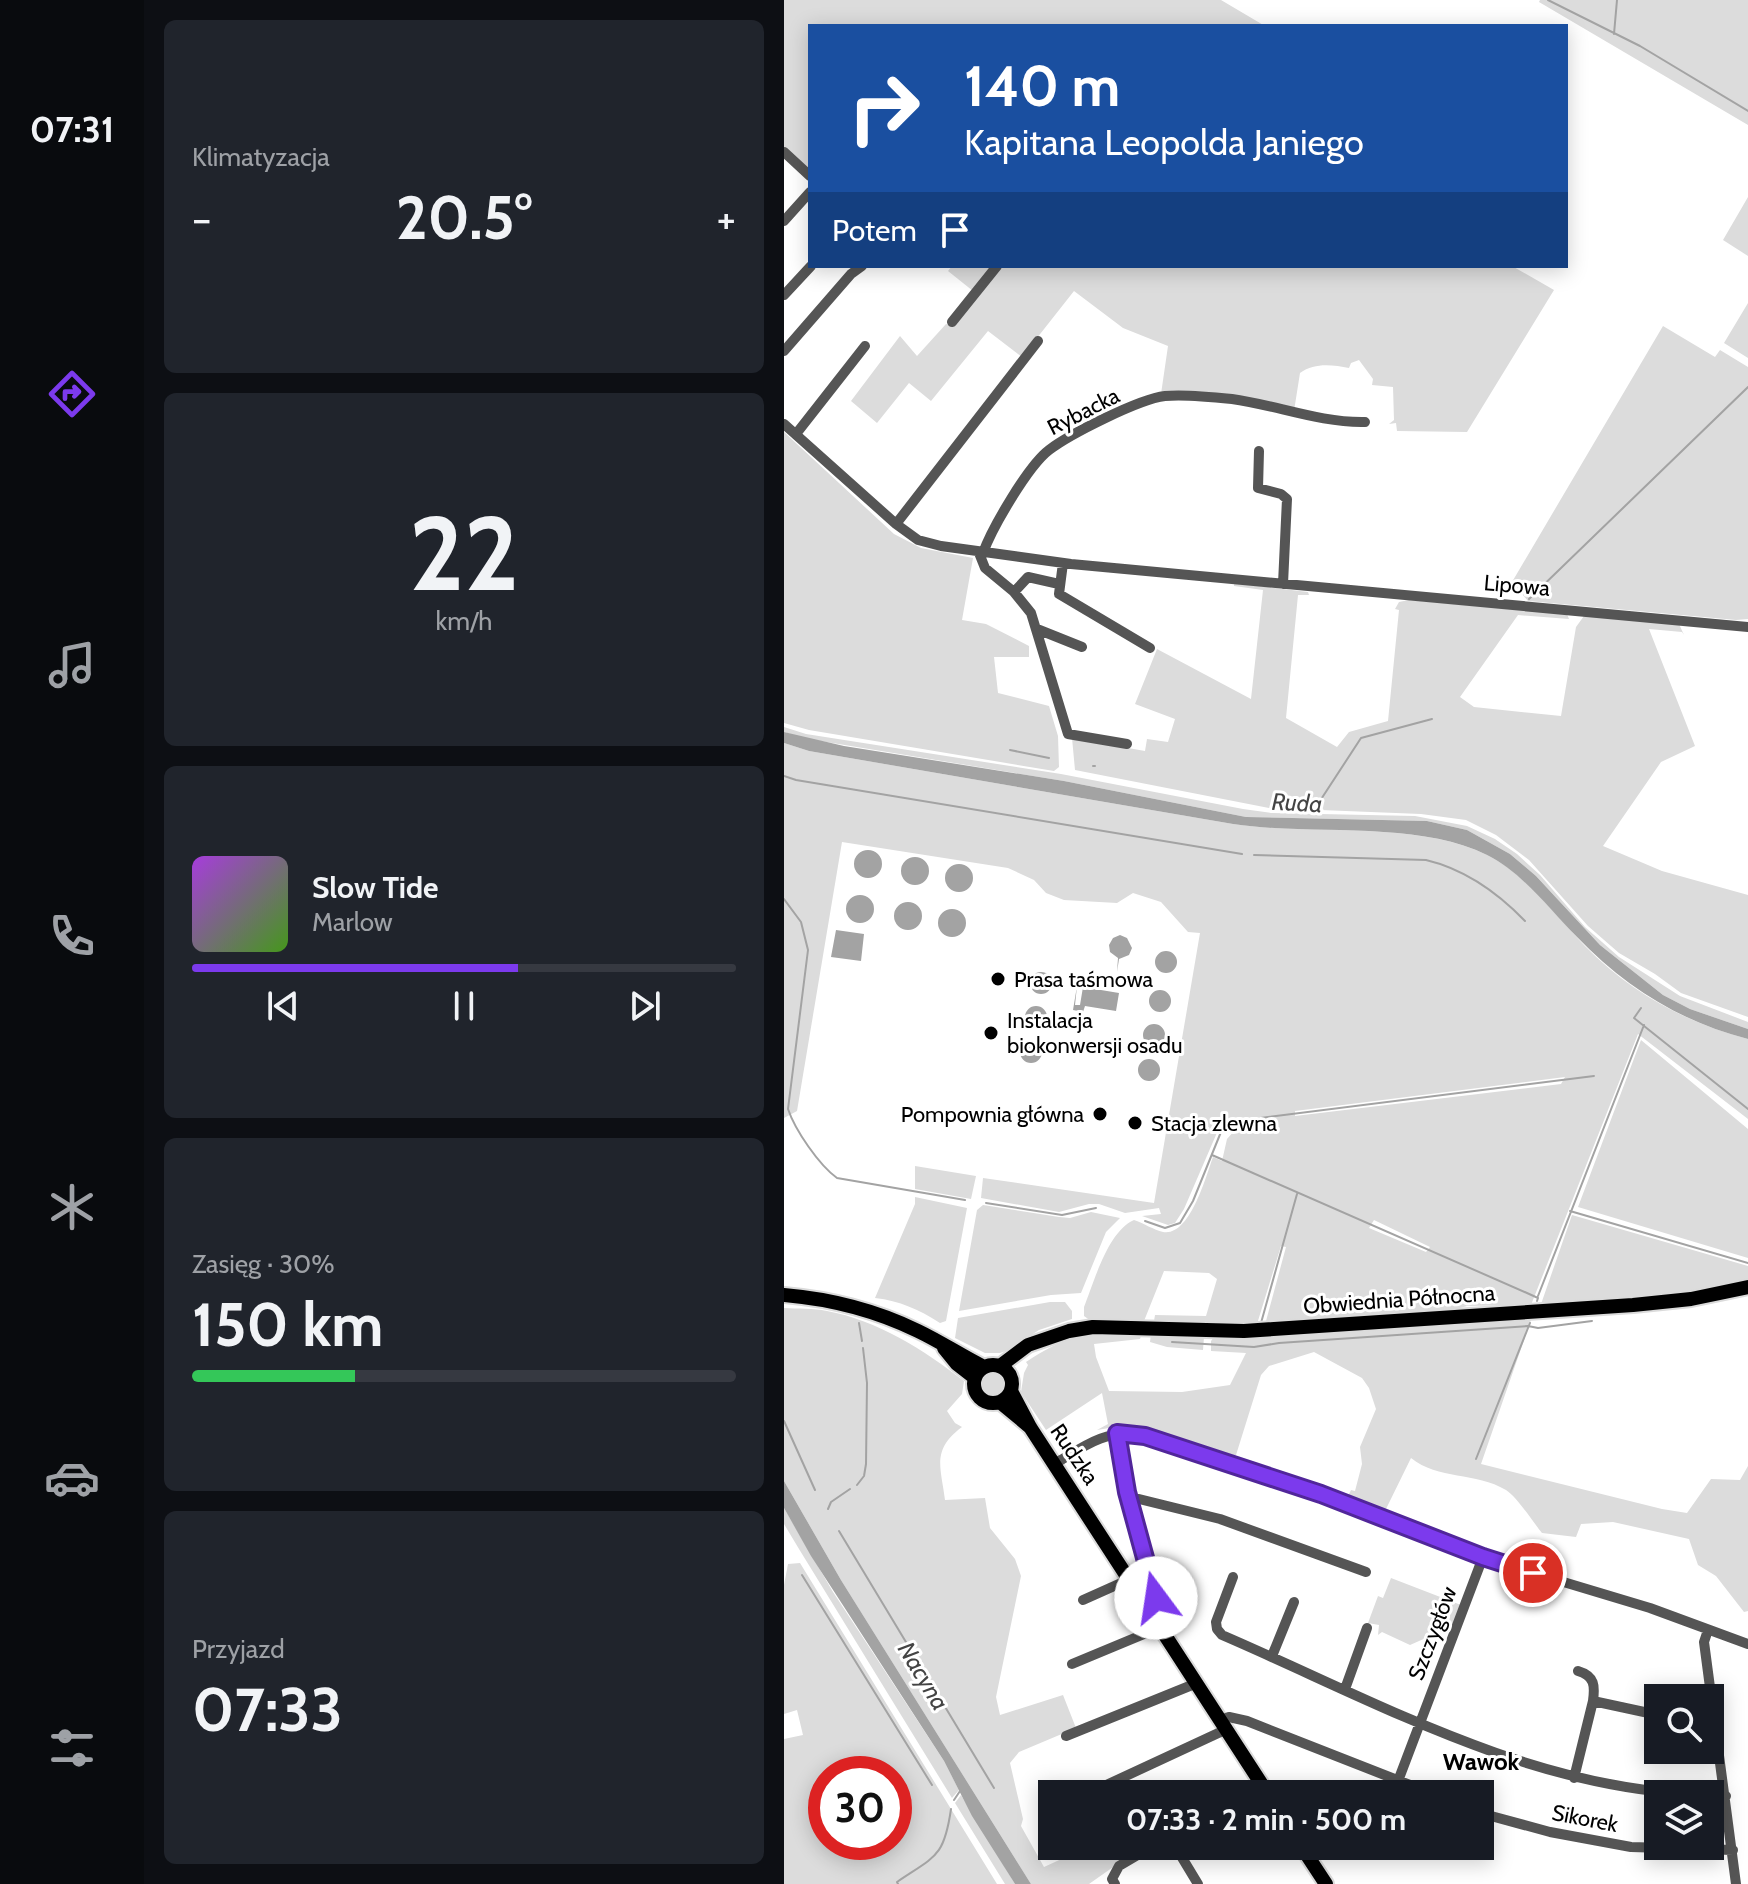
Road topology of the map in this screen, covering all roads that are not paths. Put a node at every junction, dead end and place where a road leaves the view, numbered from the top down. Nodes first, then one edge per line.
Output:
1 (784, 152) edge
2 (808, 174) edge
3 (808, 195) edge
4 (784, 221) edge
5 (809, 268) edge
6 (860, 268) edge
7 (995, 268) edge
8 (784, 295) edge
9 (952, 322) dead end
10 (1038, 341) dead end
11 (865, 346) dead end
12 (784, 351) edge
13 (1365, 422) dead end
14 (784, 424) edge
15 (796, 434) junction
16 (1259, 451) dead end
17 (896, 524) junction
18 (981, 553) junction
19 (1063, 563) junction
20 (1059, 584) junction
21 (1283, 584) junction
22 (1014, 592) junction
23 (1748, 627) edge
24 (1037, 629) junction
25 (1082, 647) dead end
26 (1150, 648) dead end
27 (1127, 744) dead end
28 (1748, 1287) edge
29 (784, 1295) edge
30 (992, 1371) junction
31 (1006, 1397) junction
32 (1117, 1433) junction
33 (1056, 1463) junction
34 (1128, 1500) junction
35 (1483, 1557) junction
36 (1366, 1572) dead end
37 (1233, 1577) dead end
38 (1130, 1579) junction
39 (1083, 1600) dead end
40 (1294, 1602) dead end
41 (1148, 1608) junction
42 (1161, 1627) junction
43 (1367, 1628) dead end
44 (1708, 1630) junction
45 (1748, 1644) edge
46 (1272, 1656) junction
47 (1072, 1664) dead end
48 (1578, 1671) dead end
49 (1197, 1683) junction
50 (1708, 1684) edge
51 (1345, 1689) junction
52 (1593, 1701) junction
53 (1644, 1712) edge
54 (1419, 1723) junction
55 (1224, 1725) junction
56 (1066, 1736) dead end
57 (1720, 1764) edge
58 (1574, 1778) junction
59 (1115, 1780) edge
60 (1259, 1780) edge
61 (1395, 1780) edge
62 (1398, 1780) edge
63 (1644, 1790) edge
64 (1726, 1796) joint
65 (1494, 1817) edge
66 (1733, 1850) junction
67 (1129, 1860) edge
68 (1183, 1860) edge
69 (1310, 1860) edge
70 (1115, 1884) edge
71 (1198, 1884) edge
72 (1326, 1884) edge
73 (1736, 1884) edge

1 - 2 street
3 - 4 street
5 - 8 street
6 - 12 street
7 - 9 street
10 - 17 street
11 - 15 street
13 - 18 street, Rybacka
14 - 15 street
15 - 17 street
16 - 21 street
17 - 18 street
18 - 19 street, Lipowa
18 - 22 street
19 - 20 street
19 - 21 street, Lipowa
20 - 22 street
20 - 26 street
21 - 23 street, Lipowa
22 - 24 street
24 - 25 street
24 - 27 street
28 - 30 main road, Obwiednia Północna
29 - 30 main road
30 - 31 main road
30 - 31 main road
31 - 33 main road, Rudzka
32 - 33 street
32 - 34 street
32 - 35 street
33 - 38 main road, Rudzka
34 - 36 street
34 - 41 street
35 - 44 street
35 - 54 street, Szczygłów
37 - 46 street
38 - 39 street
38 - 41 main road, Rudzka
40 - 46 street
41 - 42 main road, Rudzka
42 - 47 street
42 - 49 main road, Rudzka
43 - 51 street
44 - 45 street
44 - 50 street
46 - 51 street
48 - 52 street
49 - 55 main road, Rudzka
49 - 56 street
51 - 54 street
52 - 53 street
52 - 58 street
54 - 58 street
54 - 62 street, Szczygłów
55 - 59 street
55 - 60 main road, Rudzka
55 - 61 street
57 - 64 street
58 - 63 street
64 - 66 street
65 - 66 street, Sikorek
66 - 73 street
67 - 70 street
68 - 71 street
69 - 72 main road

